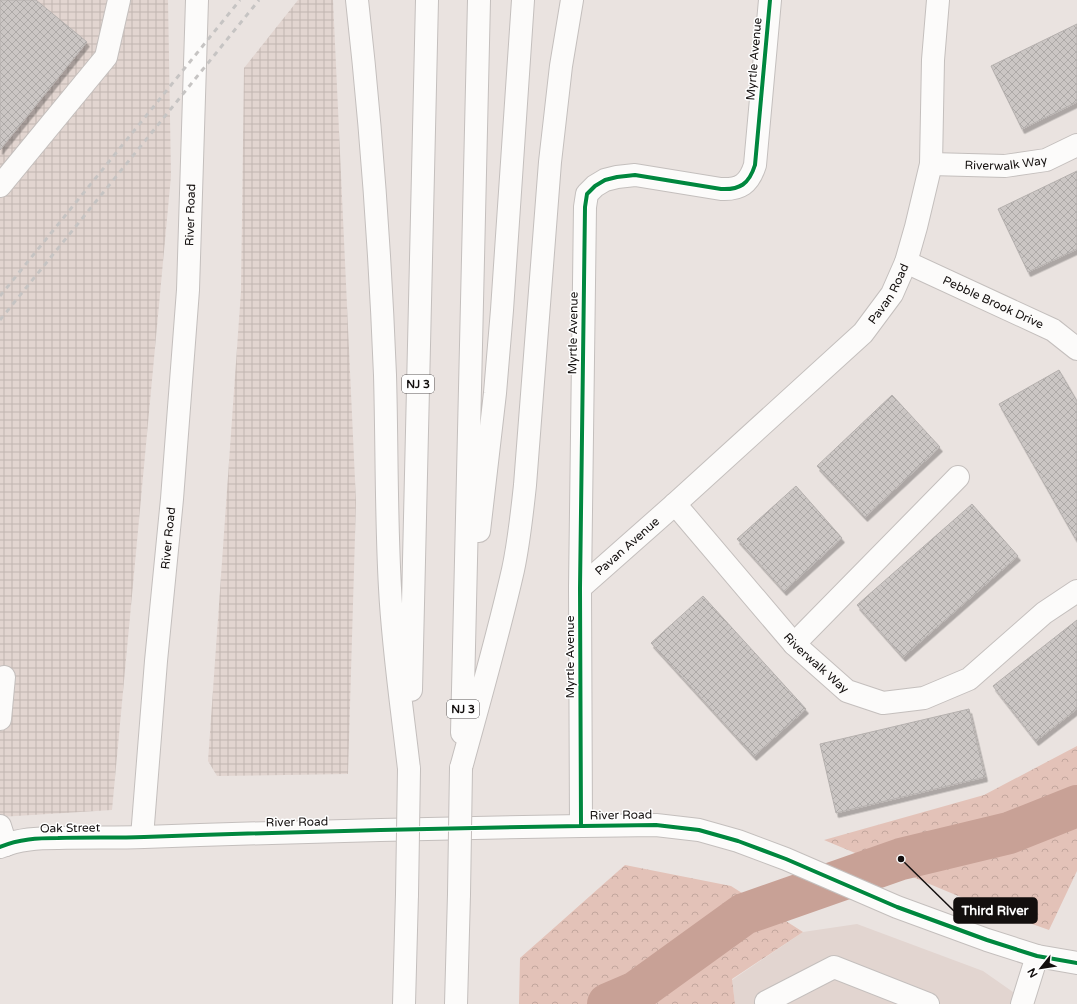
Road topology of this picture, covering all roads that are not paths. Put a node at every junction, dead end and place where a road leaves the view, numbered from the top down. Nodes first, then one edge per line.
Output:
1 (119, 0) edge
2 (197, 0) edge
3 (357, 0) edge
4 (427, 0) edge
5 (479, 0) edge
6 (522, 0) edge
7 (572, 0) edge
8 (770, 0) edge
9 (938, 0) edge
10 (1077, 145) edge
11 (932, 164) junction
12 (0, 186) edge
13 (906, 262) junction
14 (1077, 349) edge
15 (958, 477) dead end
16 (675, 504) junction
17 (580, 588) junction
18 (1077, 591) edge
19 (794, 644) junction
20 (464, 649) junction
21 (4, 677) dead end
22 (0, 719) edge
23 (461, 768) junction
24 (410, 769) junction
25 (581, 826) junction
26 (142, 837) junction
27 (2, 839) edge
28 (1038, 956) junction
29 (1077, 963) edge
30 (404, 1004) edge
31 (456, 1004) edge
32 (767, 1004) edge
33 (928, 1004) edge
34 (1022, 1004) edge

1 - 12 main road
2 - 26 main road, River Road
3 - 24 main road
4 - 24 main road, NJ 3
5 - 20 main road, NJ 3
6 - 20 main road
7 - 23 main road
8 - 17 main road, Myrtle Avenue
9 - 11 main road, Pavan Road
10 - 11 main road, Riverwalk Way
11 - 13 main road, Pavan Road
13 - 14 main road, Pebble Brook Drive
13 - 16 main road, Pavan Road
15 - 19 main road
16 - 17 main road, Pavan Avenue
16 - 19 main road, Riverwalk Way
17 - 25 main road, Myrtle Avenue
18 - 19 main road, Riverwalk Way
20 - 23 main road, NJ 3
21 - 22 main road
23 - 31 main road, NJ 3, bridge
24 - 30 main road, NJ 3, bridge
25 - 26 main road, River Road
25 - 28 main road, River Road
26 - 27 main road, Oak Street
28 - 29 main road, River Road
28 - 34 main road
32 - 33 main road

